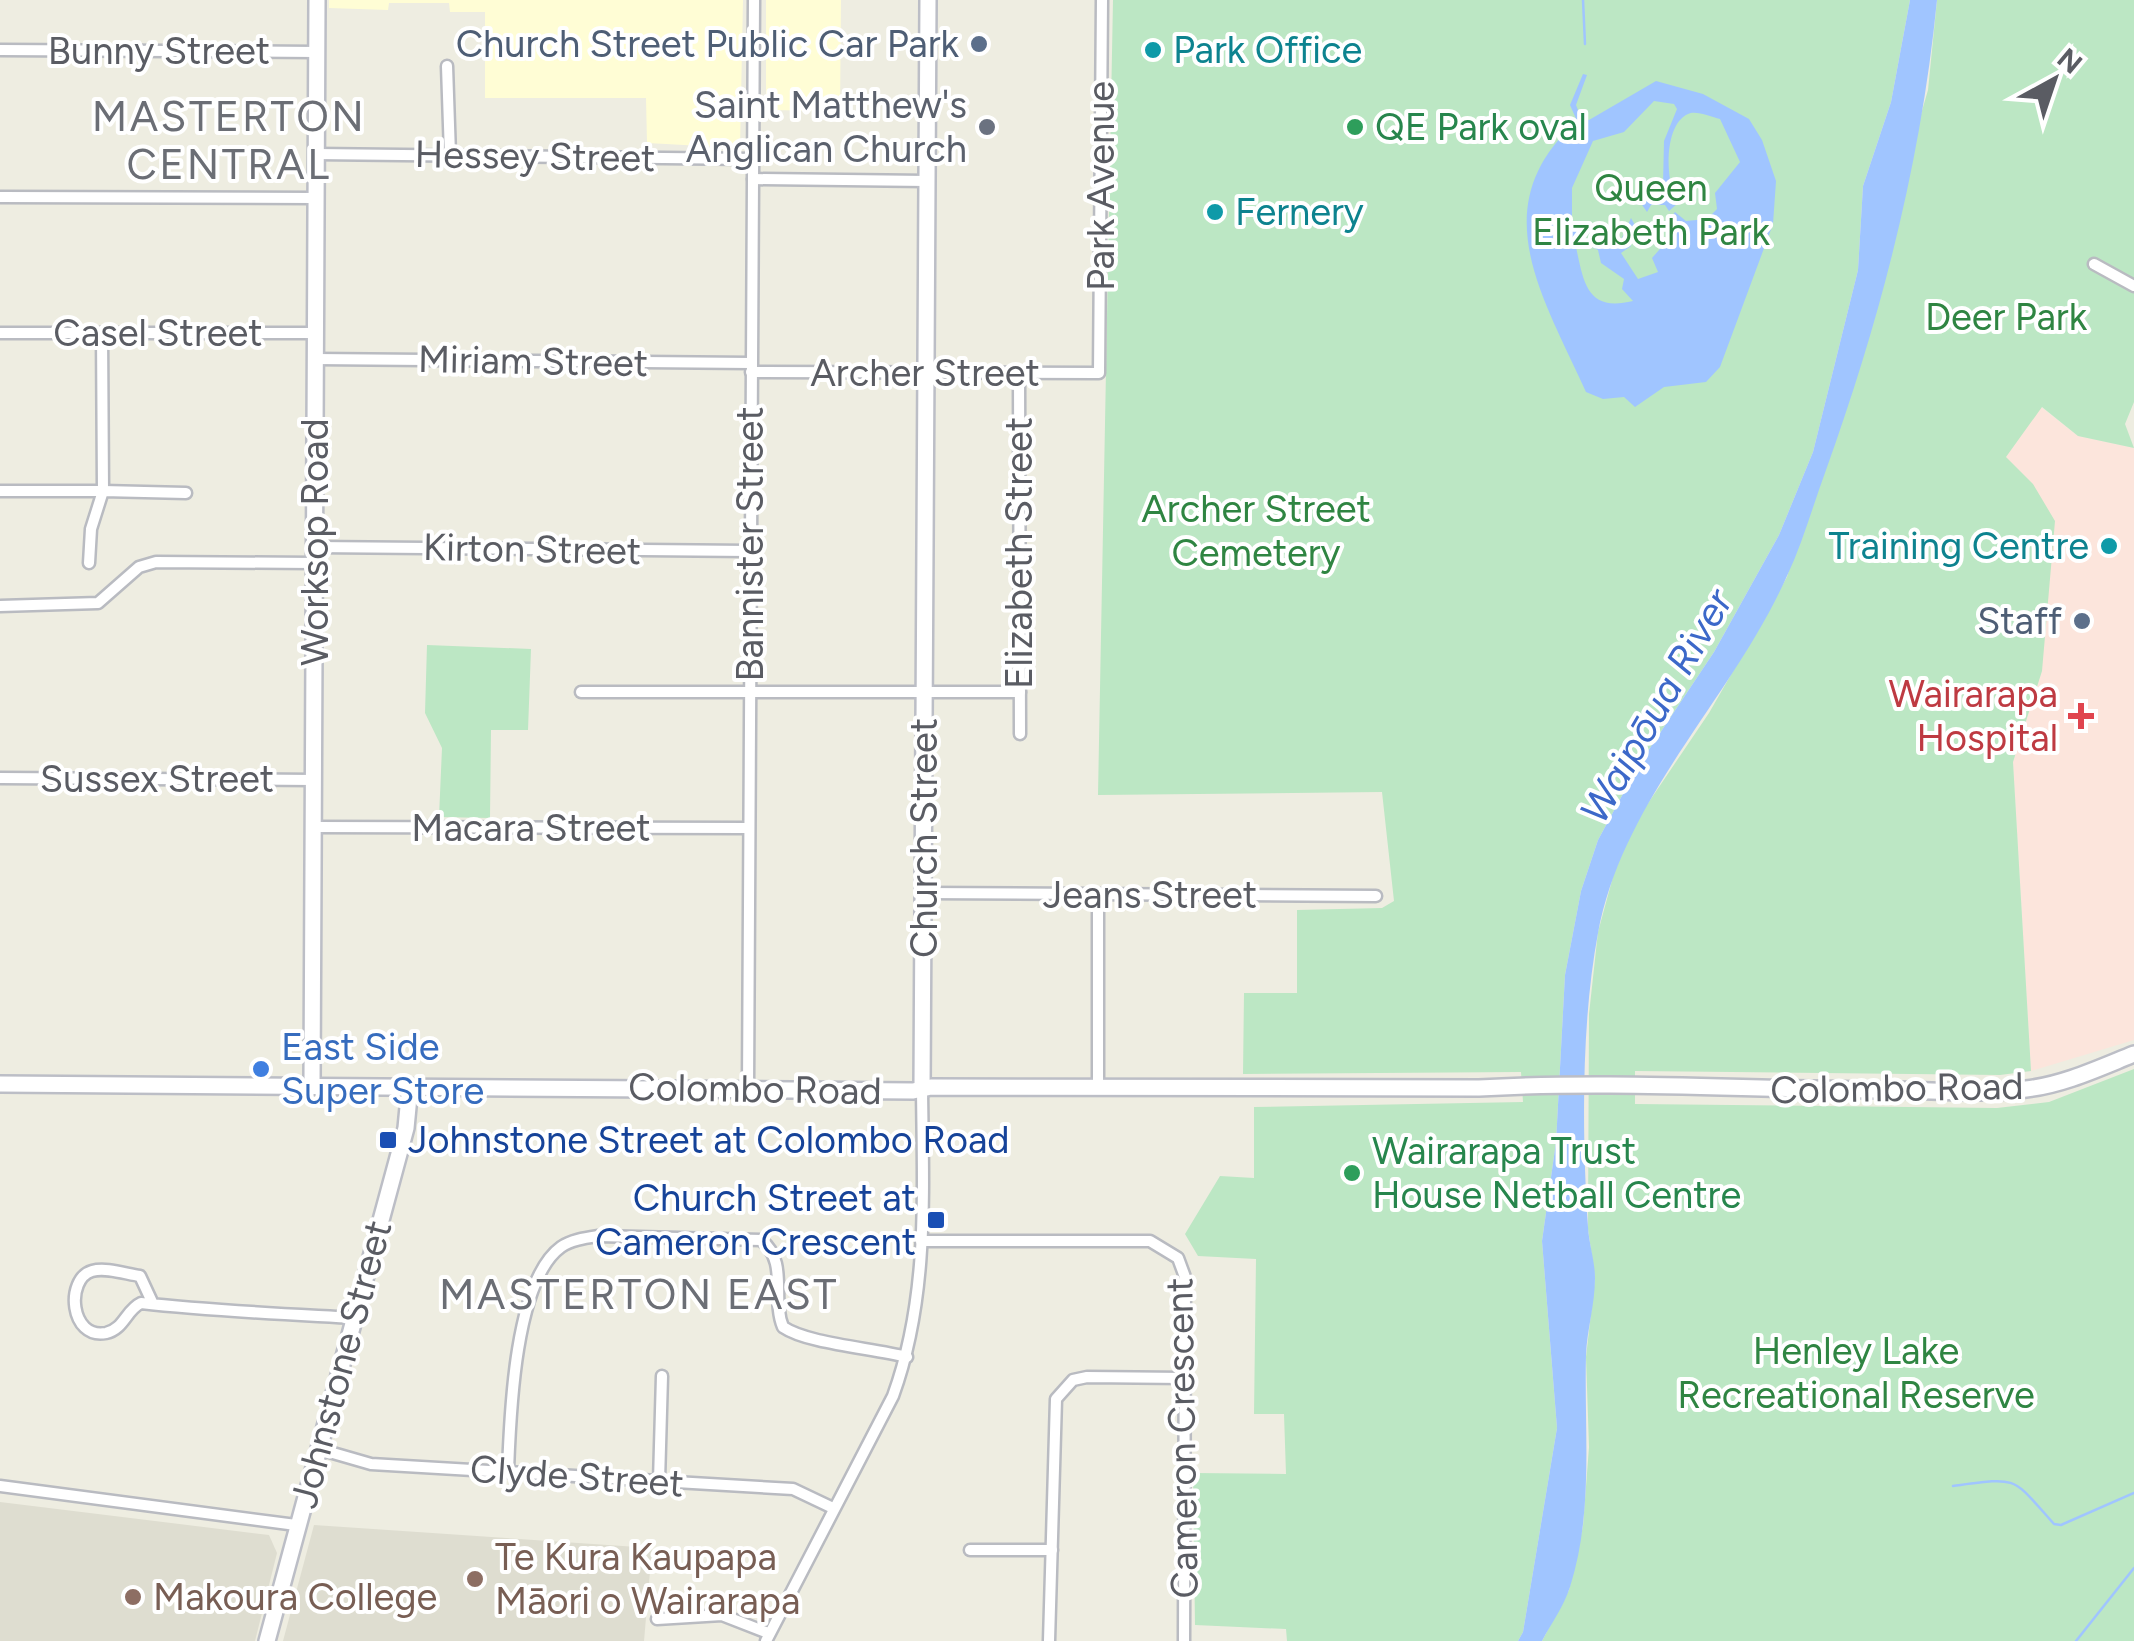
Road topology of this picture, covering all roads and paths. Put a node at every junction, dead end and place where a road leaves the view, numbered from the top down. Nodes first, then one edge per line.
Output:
1 (317, 0) edge
2 (754, 0) edge
3 (928, 0) edge
4 (1102, 0) edge
5 (0, 50) edge
6 (317, 52) junction
7 (447, 66) dead end
8 (316, 154) junction
9 (450, 156) junction
10 (753, 158) junction
11 (753, 180) junction
12 (927, 181) junction
13 (0, 197) edge
14 (316, 198) junction
15 (2094, 264) dead end
16 (2134, 286) edge
17 (0, 333) edge
18 (102, 333) junction
19 (315, 333) junction
20 (316, 359) junction
21 (751, 368) junction
22 (926, 373) junction
23 (1019, 373) junction
24 (1100, 373) joint
25 (0, 491) edge
26 (103, 492) junction
27 (186, 493) dead end
28 (750, 551) junction
29 (314, 555) junction
30 (90, 564) dead end
31 (0, 606) edge
32 (749, 691) junction
33 (581, 692) dead end
34 (1020, 692) junction
35 (924, 693) junction
36 (1020, 734) dead end
37 (0, 778) edge
38 (314, 780) junction
39 (313, 827) junction
40 (748, 828) junction
41 (924, 893) junction
42 (1098, 895) junction
43 (1376, 896) dead end
44 (2134, 1054) edge
45 (0, 1084) edge
46 (312, 1085) junction
47 (410, 1086) junction
48 (748, 1088) junction
49 (922, 1089) junction
50 (1098, 1090) junction
51 (921, 1240) junction
52 (153, 1304) junction
53 (354, 1318) junction
54 (907, 1357) junction
55 (662, 1376) dead end
56 (1184, 1378) junction
57 (319, 1449) junction
58 (508, 1471) junction
59 (658, 1481) junction
60 (0, 1486) edge
61 (834, 1508) junction
62 (296, 1525) junction
63 (970, 1550) dead end
64 (1052, 1550) junction
65 (658, 1618) dead end
66 (767, 1637) edge
67 (267, 1641) edge
68 (1049, 1641) edge
69 (1184, 1641) edge

1 - 6 street, Worksop Road
2 - 10 street, Bannister Street
3 - 12 street, Church Street
4 - 24 street, Park Avenue
5 - 6 street, Bunny Street
6 - 8 street, Worksop Road
7 - 9 street
8 - 9 street, Hessey Street
8 - 14 street, Worksop Road
9 - 10 street, Hessey Street
10 - 11 street, Bannister Street
11 - 12 street
11 - 21 street, Bannister Street
12 - 22 street, Church Street
13 - 14 street
14 - 19 street, Worksop Road
15 - 16 street
17 - 18 street, Casel Street
18 - 19 street, Casel Street
18 - 26 street
19 - 20 street, Worksop Road
20 - 21 street, Miriam Street
20 - 29 street, Worksop Road
21 - 22 street, Archer Street
21 - 28 street, Bannister Street
22 - 23 street, Archer Street
22 - 35 street, Church Street
23 - 24 street, Archer Street
23 - 34 street, Elizabeth Street
25 - 26 street
26 - 27 street
26 - 30 street
28 - 29 street, Kirton Street
28 - 32 street, Bannister Street
29 - 31 street, Kirton Street
29 - 38 street, Worksop Road
32 - 33 street
32 - 35 street
32 - 40 street, Bannister Street
34 - 35 street
34 - 36 street, Elizabeth Street
35 - 41 street, Church Street
37 - 38 street, Sussex Street
38 - 39 street, Worksop Road
39 - 40 street, Macara Street
39 - 46 street, Worksop Road
40 - 48 street, Bannister Street
41 - 42 street, Jeans Street
41 - 49 street, Church Street
42 - 43 street, Jeans Street
42 - 50 street
44 - 50 street, Colombo Road
45 - 46 street, Colombo Road
46 - 47 street, Colombo Road
47 - 48 street, Colombo Road
47 - 53 street, Johnstone Street
48 - 49 street, Colombo Road
49 - 50 street, Colombo Road
49 - 51 street, Church Street
51 - 54 street, Church Street
51 - 56 street, Cameron Crescent
52 - 52 street
52 - 53 street
53 - 57 street, Johnstone Street
54 - 58 street
54 - 61 street, Church Street
55 - 59 street
56 - 64 street
56 - 69 street, Cameron Crescent
57 - 58 street, Clyde Street
57 - 62 street, Johnstone Street
58 - 59 street, Clyde Street
59 - 61 street, Clyde Street
60 - 62 street
61 - 66 street, Church Street
62 - 67 street, Johnstone Street
63 - 64 street
64 - 68 street
65 - 66 street

